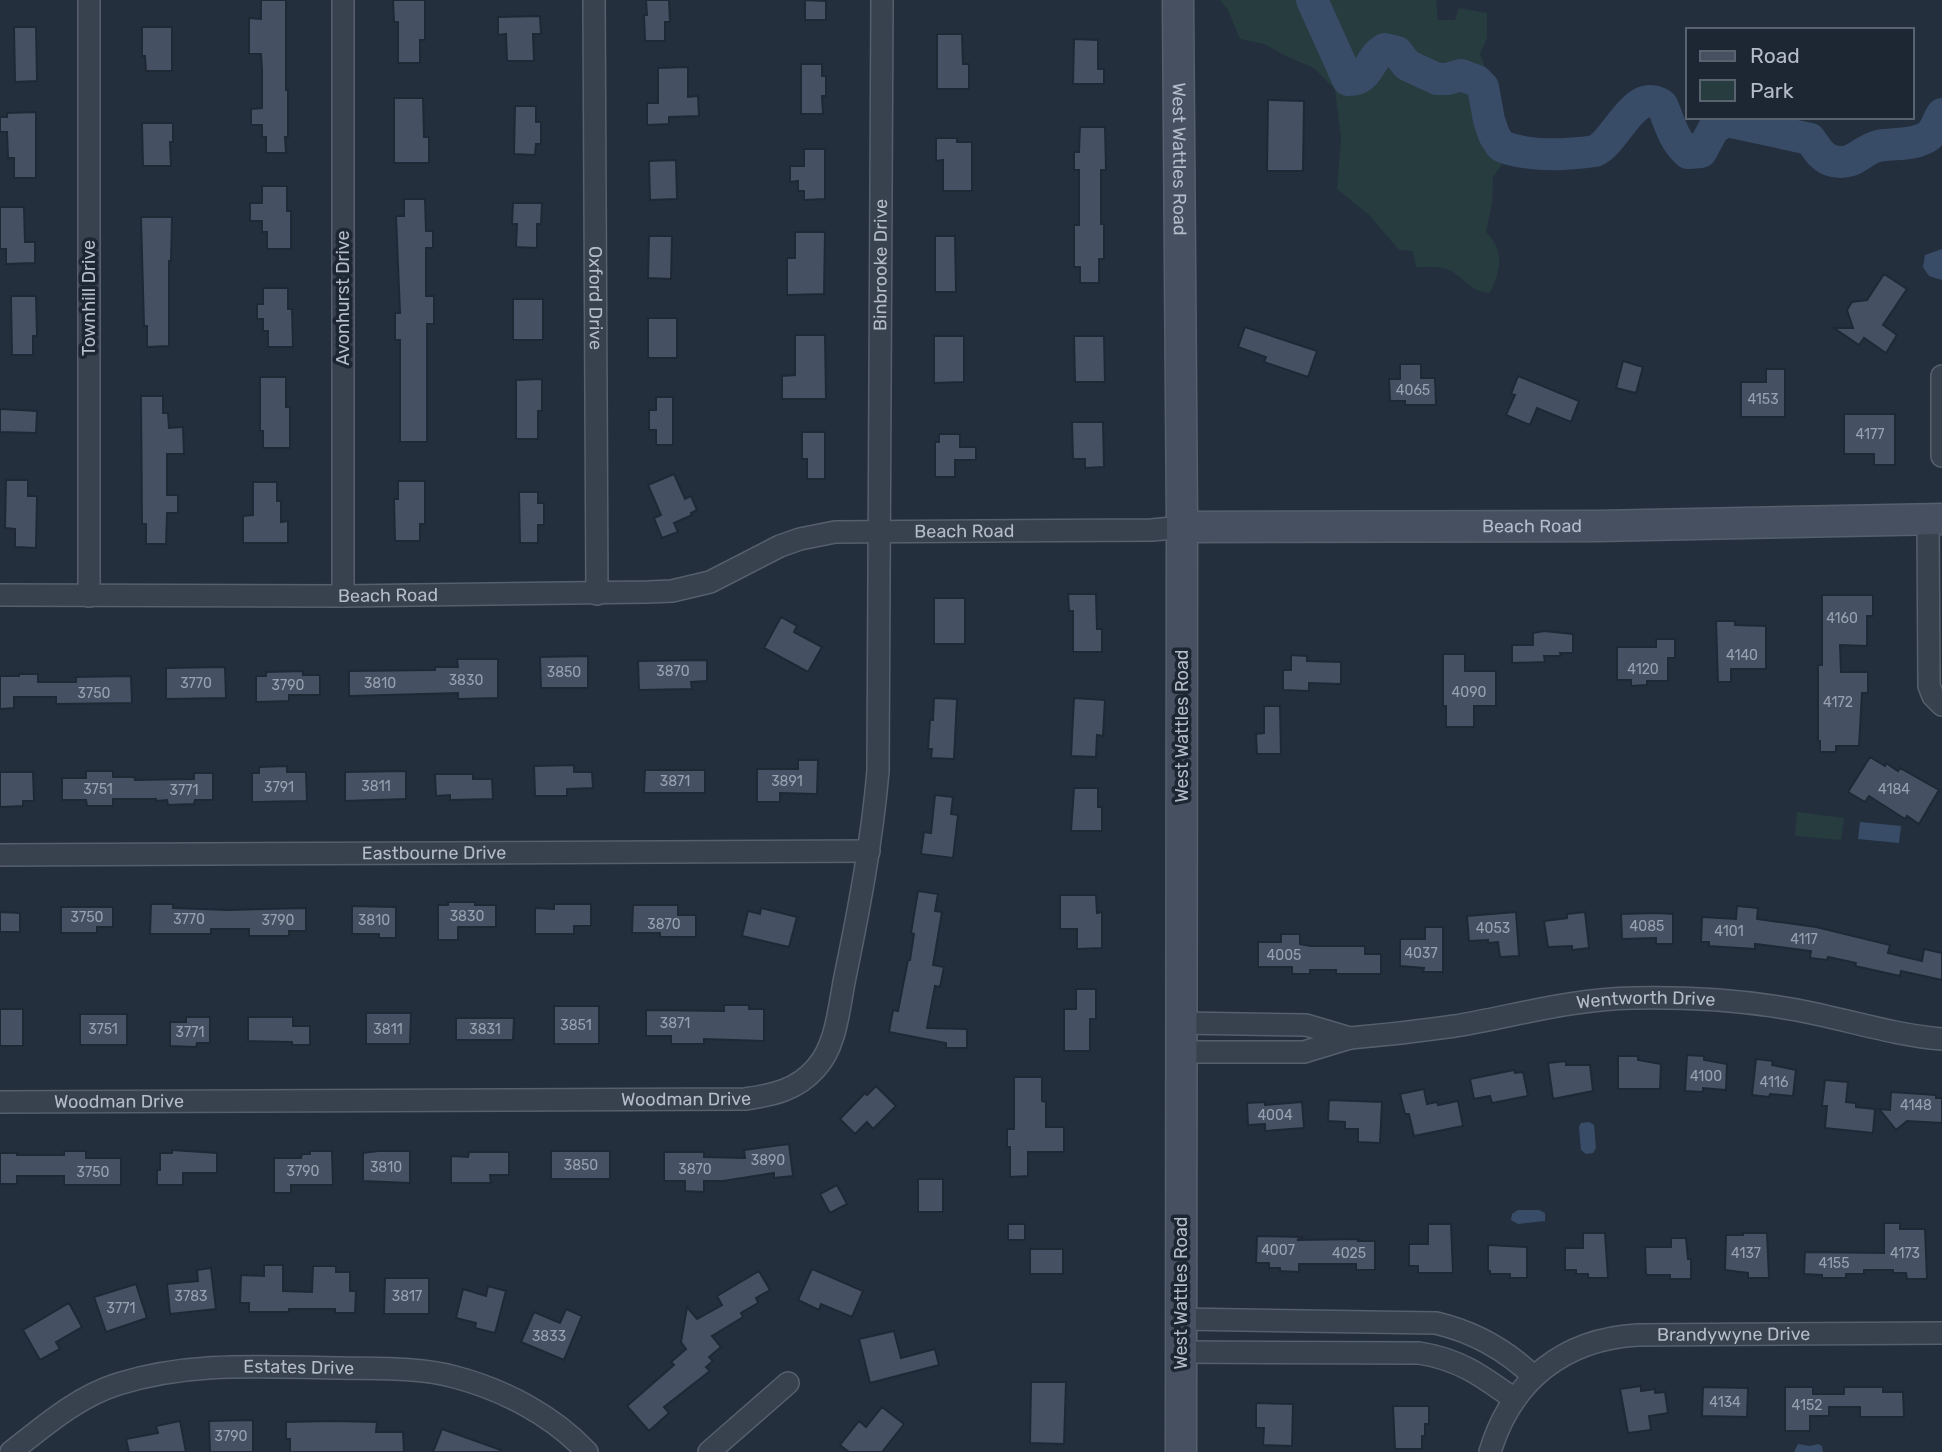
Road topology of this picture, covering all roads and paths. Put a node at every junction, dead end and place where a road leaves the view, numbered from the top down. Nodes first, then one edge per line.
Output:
1 (89, 0) edge
2 (343, 0) edge
3 (593, 0) edge
4 (882, 0) edge
5 (1178, 0) edge
6 (1942, 376) edge
7 (1942, 456) edge
8 (1935, 519) edge
9 (1182, 527) junction
10 (880, 530) junction
11 (597, 594) junction
12 (0, 595) edge
13 (89, 596) junction
14 (343, 596) junction
15 (1942, 705) edge
16 (869, 851) junction
17 (0, 855) edge
18 (1181, 1038) junction
19 (1942, 1040) edge
20 (0, 1102) edge
21 (1181, 1319) junction
22 (1942, 1334) edge
23 (1181, 1352) junction
24 (1533, 1376) junction
25 (788, 1382) dead end
26 (1514, 1399) junction
27 (11, 1452) edge
28 (587, 1452) edge
29 (709, 1452) edge
30 (1181, 1452) edge
31 (1490, 1452) edge

1 - 13 street, Townhill Drive
2 - 14 street, Avonhurst Drive
3 - 11 street, Oxford Drive
4 - 10 street, Binbrooke Drive
5 - 9 street, West Wattles Road
6 - 7 street
8 - 9 street, Beach Road
8 - 15 street
9 - 10 street, Beach Road
9 - 18 street, West Wattles Road
10 - 11 street, Beach Road
10 - 16 street, Woodman Drive
11 - 14 street, Beach Road
12 - 13 street, Beach Road
13 - 14 street, Beach Road
16 - 17 street, Eastbourne Drive
16 - 20 street, Woodman Drive
18 - 19 street, Wentworth Drive
18 - 21 street, West Wattles Road
21 - 23 street, West Wattles Road
21 - 24 street
22 - 24 street, Brandywyne Drive
23 - 26 street
23 - 30 street, West Wattles Road
24 - 26 street, Brandywyne Drive
25 - 29 street
26 - 31 street, Brandywyne Drive
27 - 28 street, Estates Drive

